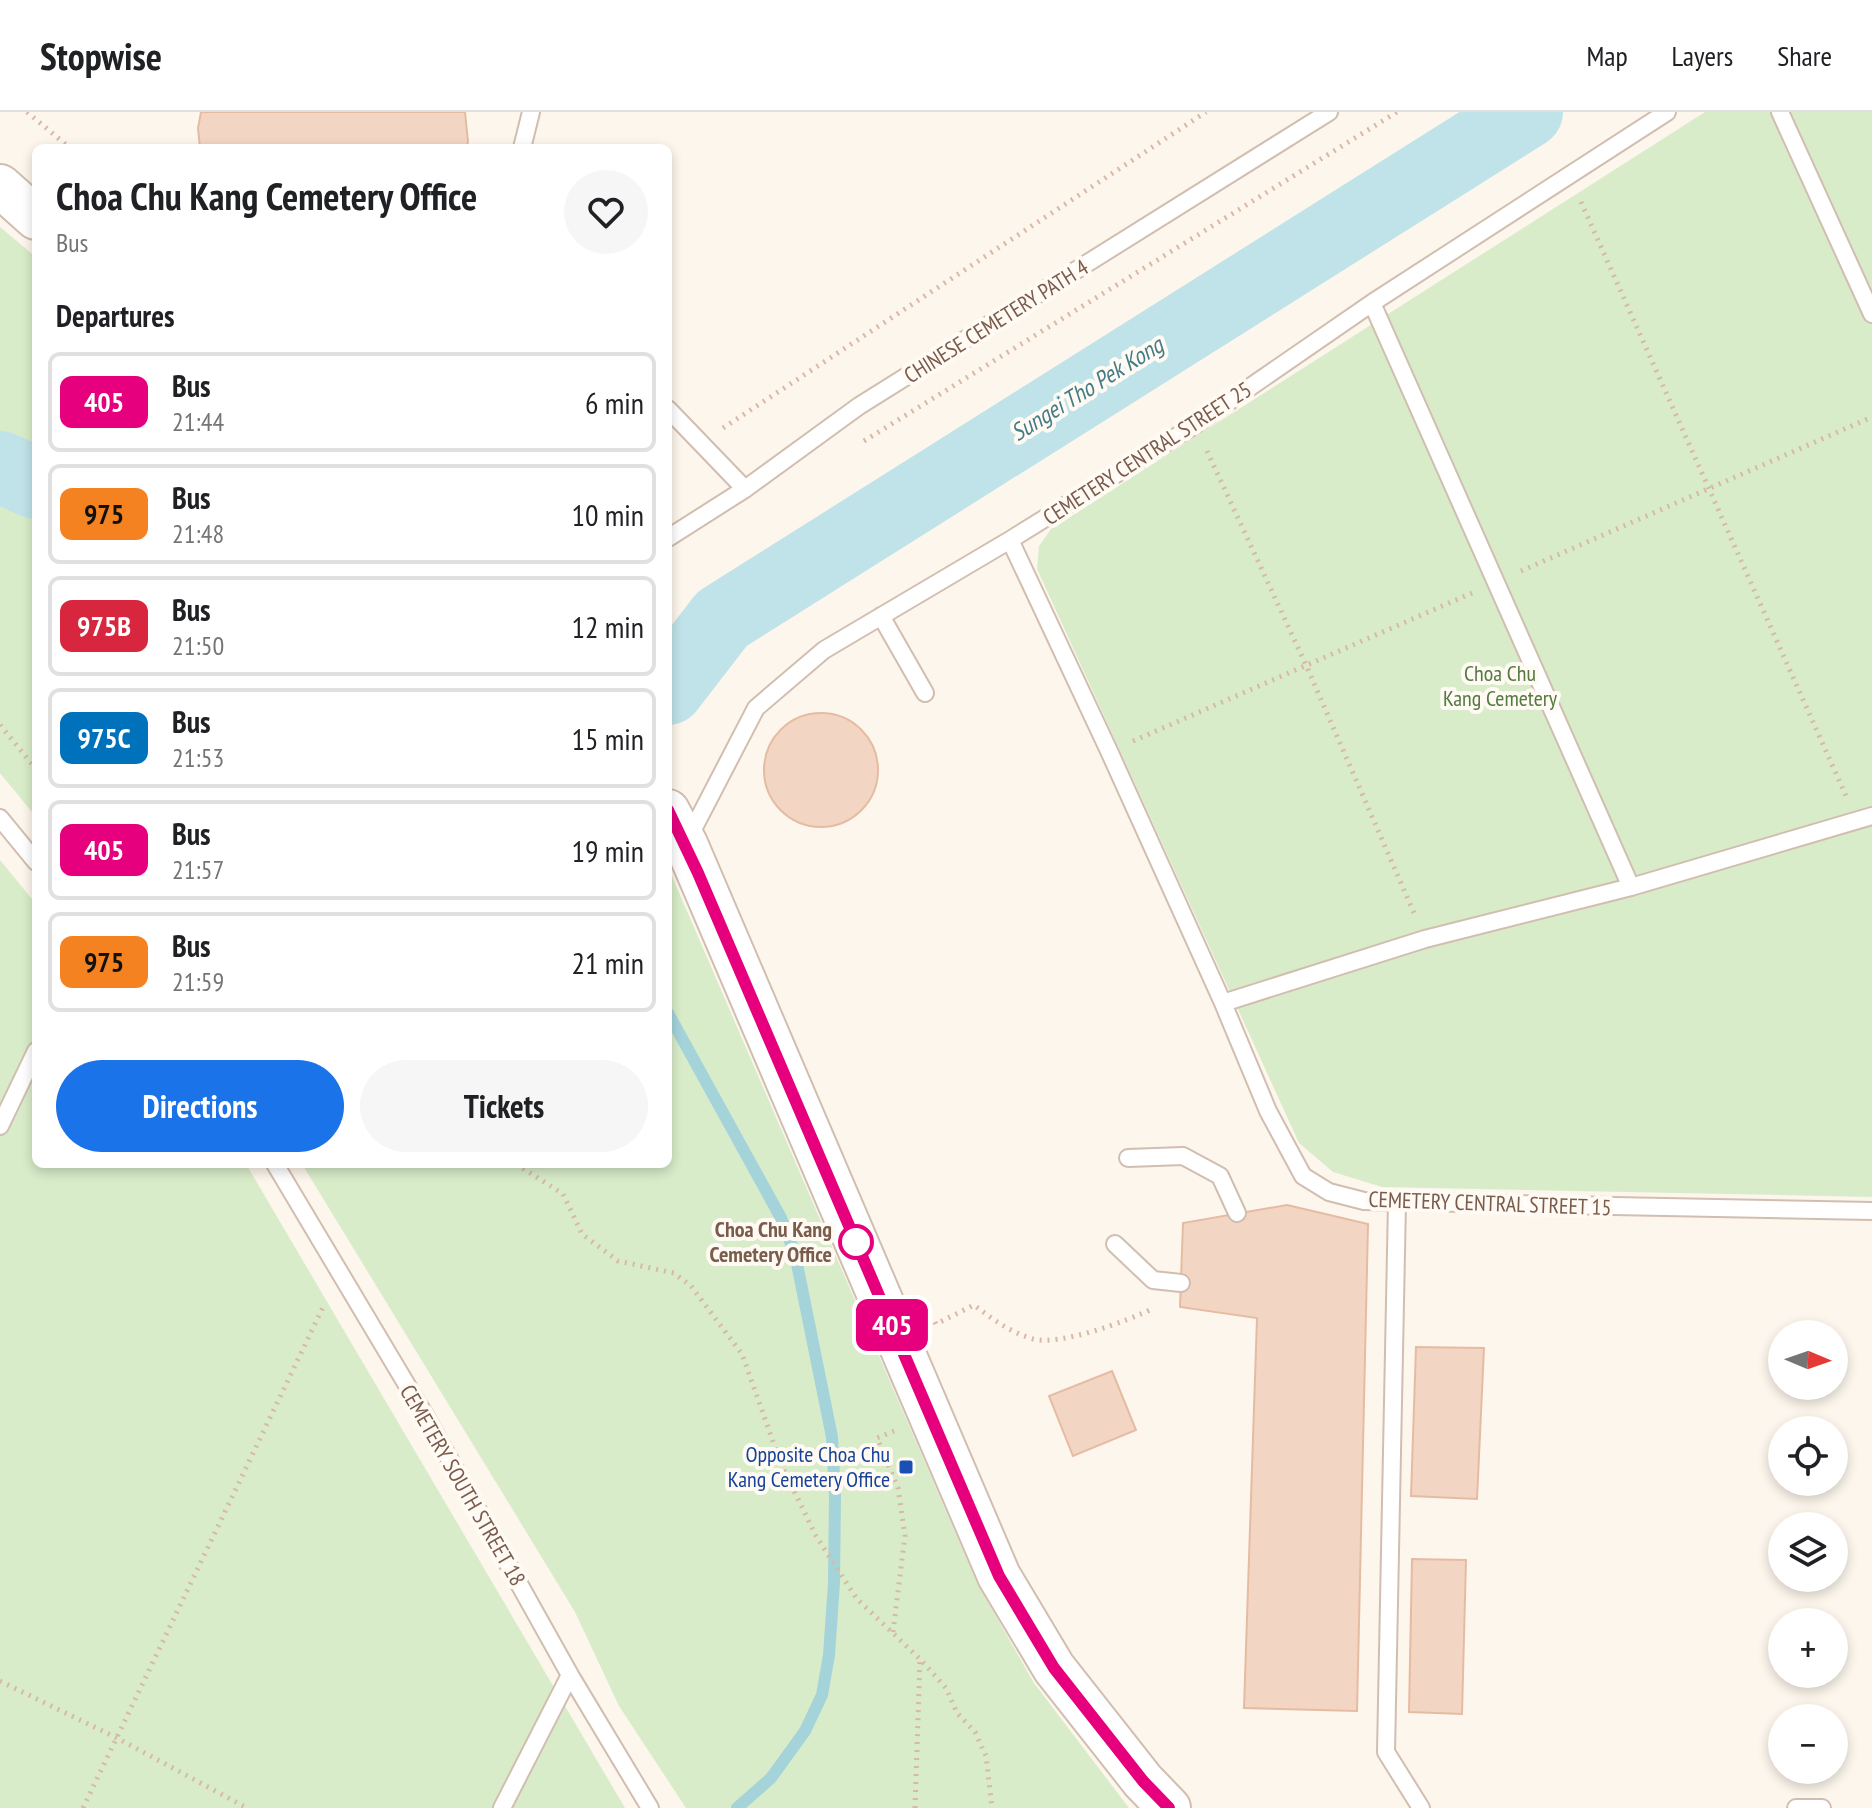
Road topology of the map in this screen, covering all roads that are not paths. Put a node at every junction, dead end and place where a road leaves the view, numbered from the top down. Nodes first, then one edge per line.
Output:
1 (531, 112) edge
2 (1329, 112) edge
3 (1667, 112) edge
4 (1780, 112) edge
5 (523, 144) edge
6 (0, 186) edge
7 (32, 214) edge
8 (1372, 303) junction
9 (1872, 314) edge
10 (672, 413) edge
11 (745, 489) junction
12 (672, 535) edge
13 (1010, 540) junction
14 (881, 616) junction
15 (925, 693) dead end
16 (0, 818) edge
17 (1865, 818) edge
18 (677, 827) edge
19 (32, 857) edge
20 (1631, 887) junction
21 (1223, 1003) junction
22 (32, 1059) edge
23 (0, 1126) edge
24 (1128, 1158) dead end
25 (277, 1168) edge
26 (1397, 1202) junction
27 (1872, 1211) edge
28 (1237, 1213) dead end
29 (1115, 1244) dead end
30 (1181, 1283) dead end
31 (570, 1675) junction
32 (502, 1808) edge
33 (650, 1808) edge
34 (1169, 1808) edge
35 (1421, 1808) edge
36 (1796, 1808) edge
37 (1822, 1808) edge

1 - 5 lane
2 - 11 lane, CHINESE CEMETERY PATH 4
3 - 8 lane, CEMETERY CENTRAL STREET 25
4 - 9 lane
6 - 7 street
8 - 13 lane, CEMETERY CENTRAL STREET 25
8 - 20 lane
10 - 11 lane
11 - 12 lane, CHINESE CEMETERY PATH 4
13 - 14 lane, CEMETERY CENTRAL STREET 25
13 - 21 lane, CEMETERY CENTRAL STREET 15
14 - 15 lane
14 - 18 lane, CEMETERY CENTRAL STREET 25
16 - 19 lane
17 - 20 lane
18 - 34 street
20 - 21 lane
21 - 26 lane, CEMETERY CENTRAL STREET 15
22 - 23 lane
24 - 28 lane
25 - 31 lane, CEMETERY SOUTH STREET 18
26 - 27 lane, CEMETERY CENTRAL STREET 15
26 - 35 lane
29 - 30 lane
31 - 32 lane
31 - 33 lane, CEMETERY SOUTH STREET 18
36 - 37 lane

